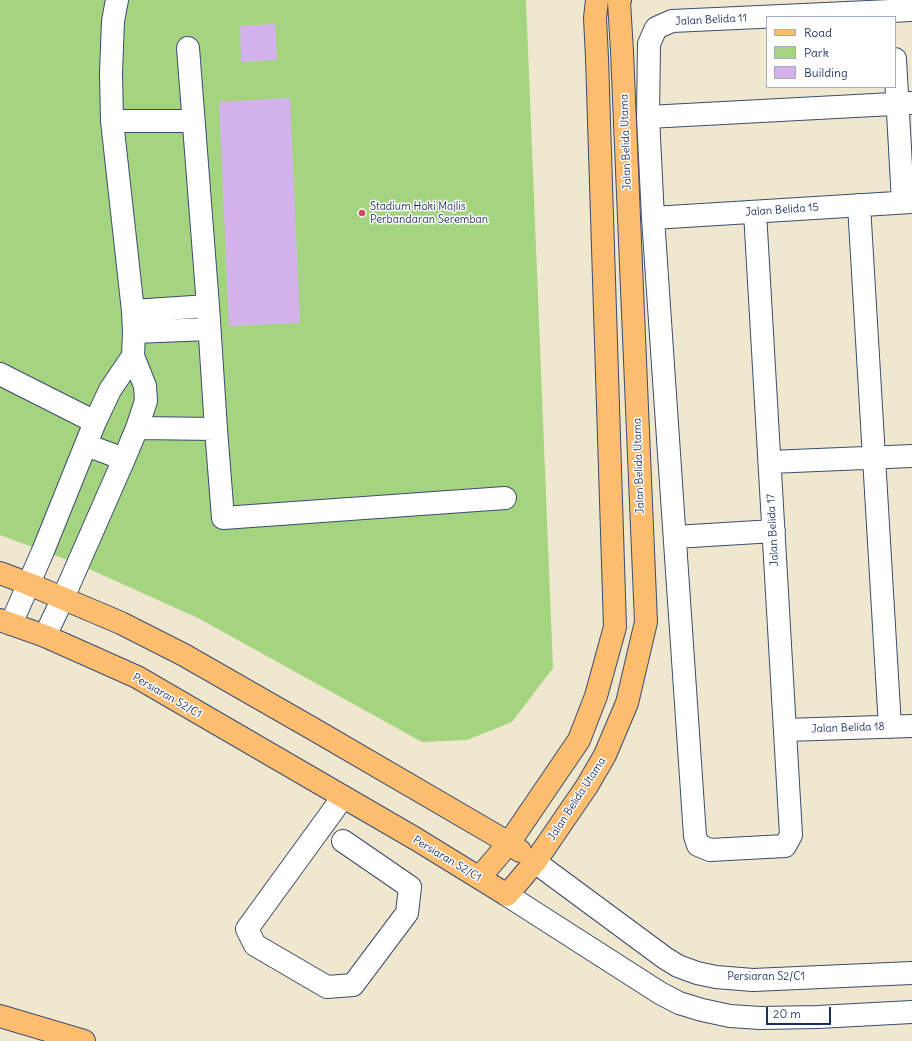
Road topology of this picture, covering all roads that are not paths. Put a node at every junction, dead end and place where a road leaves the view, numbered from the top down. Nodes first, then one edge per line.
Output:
1 (117, 0) edge
2 (597, 0) edge
3 (620, 0) edge
4 (899, 13) edge
5 (814, 16) edge
6 (766, 18) edge
7 (188, 48) dead end
8 (896, 64) edge
9 (905, 104) edge
10 (648, 117) junction
11 (112, 121) junction
12 (193, 121) junction
13 (908, 202) edge
14 (858, 205) junction
15 (755, 212) junction
16 (653, 218) junction
17 (208, 306) junction
18 (133, 322) junction
19 (209, 329) junction
20 (133, 356) junction
21 (0, 374) edge
22 (95, 422) junction
23 (137, 428) junction
24 (216, 429) junction
25 (86, 445) junction
26 (912, 456) edge
27 (874, 457) junction
28 (124, 459) junction
29 (770, 462) junction
30 (505, 498) dead end
31 (774, 531) junction
32 (675, 537) junction
33 (0, 573) edge
34 (29, 584) junction
35 (63, 598) junction
36 (5, 622) edge
37 (45, 636) junction
38 (890, 726) junction
39 (912, 726) edge
40 (785, 730) junction
41 (343, 797) junction
42 (343, 841) dead end
43 (509, 843) junction
44 (785, 846) joint
45 (535, 862) junction
46 (479, 878) junction
47 (508, 895) junction
48 (912, 973) edge
49 (912, 1012) edge
50 (0, 1016) edge
51 (84, 1041) edge

1 - 11 street
2 - 43 main road
3 - 45 main road, Jalan Belida Utama
4 - 5 street, Jalan Belida 11
6 - 10 street, Jalan Belida 11
7 - 12 street
8 - 9 street
9 - 10 street
9 - 13 street
10 - 16 street, Jalan Belida 11
11 - 12 street
11 - 18 street
12 - 17 street
13 - 14 street, Jalan Belida 15
14 - 15 street, Jalan Belida 15
14 - 27 street
15 - 16 street, Jalan Belida 15
15 - 29 street, Jalan Belida 17
16 - 32 street, Jalan Belida 11
17 - 18 street
17 - 19 street
18 - 19 street
18 - 20 street
19 - 24 street
20 - 22 street
20 - 23 street
21 - 22 street
22 - 25 street
23 - 24 street
23 - 28 street
24 - 30 street
25 - 28 street
25 - 34 street
26 - 27 street
27 - 29 street
27 - 38 street
28 - 35 street
29 - 31 street, Jalan Belida 17
31 - 32 street
31 - 40 street, Jalan Belida 17
32 - 44 street, Jalan Belida 11
33 - 34 main road
34 - 35 main road
34 - 36 street
35 - 37 street
35 - 43 main road
36 - 37 main road, Persiaran S2/C1
37 - 41 main road, Persiaran S2/C1
38 - 39 street, Jalan Belida 18
38 - 40 street, Jalan Belida 18
40 - 44 street, Jalan Belida 17
41 - 42 street
41 - 46 main road, Persiaran S2/C1
43 - 45 main road
43 - 46 main road
45 - 47 main road, Jalan Belida Utama
45 - 48 street, Persiaran S2/C1
46 - 47 main road, Persiaran S2/C1
47 - 49 street, Persiaran S2/C1
50 - 51 main road

